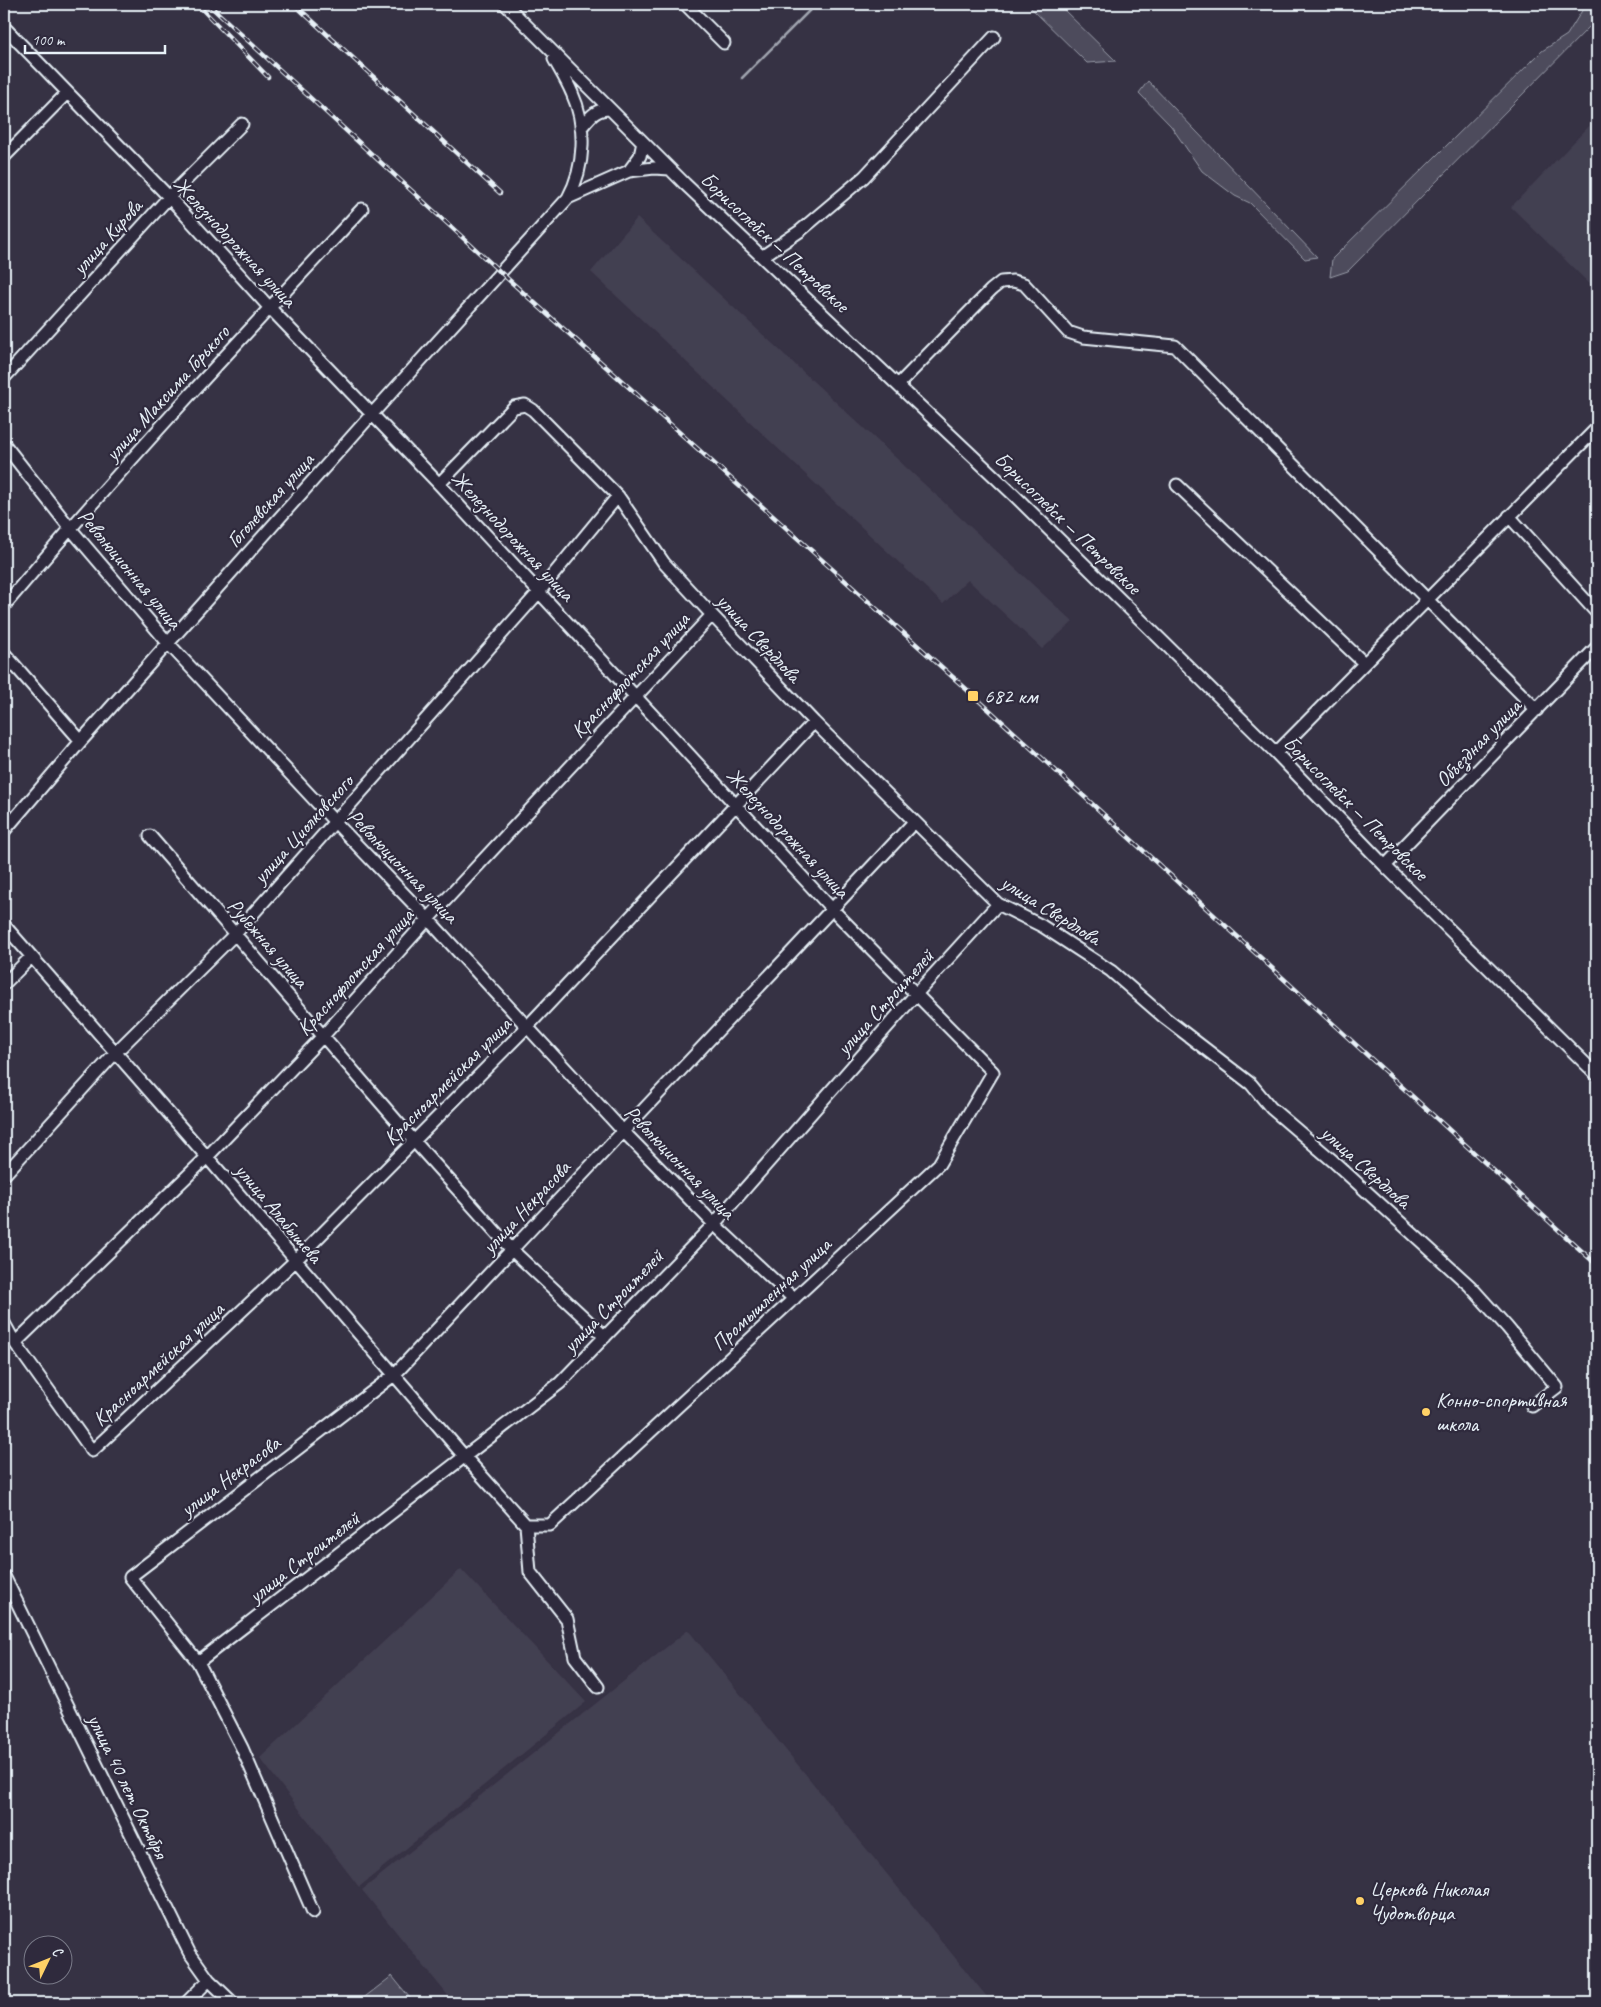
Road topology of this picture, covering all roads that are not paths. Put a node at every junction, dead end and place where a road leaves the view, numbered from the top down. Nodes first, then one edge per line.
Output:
1 (505, 4) edge
2 (685, 4) edge
3 (4, 27) edge
4 (994, 37) dead end
5 (724, 43) dead end
6 (548, 48) junction
7 (67, 93) junction
8 (610, 109) junction
9 (242, 124) dead end
10 (581, 128) junction
11 (643, 142) junction
12 (4, 156) edge
13 (670, 169) junction
14 (630, 171) junction
15 (169, 197) junction
16 (568, 198) junction
17 (362, 209) dead end
18 (763, 256) junction
19 (269, 307) junction
20 (4, 378) edge
21 (898, 385) junction
22 (372, 414) junction
23 (1597, 428) edge
24 (4, 444) edge
25 (439, 484) junction
26 (1177, 485) dead end
27 (618, 496) junction
28 (1509, 516) junction
29 (70, 528) junction
30 (539, 592) junction
31 (1427, 600) junction
32 (4, 606) edge
33 (1597, 614) edge
34 (712, 615) junction
35 (168, 643) junction
36 (1597, 647) edge
37 (4, 652) edge
38 (1364, 663) junction
39 (637, 696) junction
40 (1537, 710) junction
41 (814, 722) junction
42 (81, 741) junction
43 (1276, 753) junction
44 (735, 804) junction
45 (335, 822) junction
46 (914, 822) junction
47 (4, 831) edge
48 (150, 836) dead end
49 (1386, 866) junction
50 (998, 904) junction
51 (831, 908) junction
52 (428, 919) junction
53 (4, 925) edge
54 (236, 933) junction
55 (31, 957) junction
56 (4, 984) edge
57 (916, 994) junction
58 (527, 1027) junction
59 (323, 1036) junction
60 (116, 1052) junction
61 (993, 1072) joint
62 (1597, 1076) edge
63 (622, 1130) junction
64 (414, 1141) junction
65 (207, 1157) junction
66 (4, 1175) edge
67 (714, 1224) junction
68 (512, 1250) junction
69 (296, 1262) junction
70 (794, 1299) junction
71 (4, 1323) edge
72 (605, 1337) junction
73 (15, 1343) junction
74 (394, 1375) junction
75 (1532, 1406) dead end
76 (464, 1456) junction
77 (526, 1525) junction
78 (4, 1576) edge
79 (198, 1662) junction
80 (598, 1687) dead end
81 (313, 1912) dead end
82 (209, 1980) junction
83 (186, 2003) edge
84 (232, 2003) edge

1 - 6 street, Борисоглебск — Петровское
2 - 5 street
3 - 7 street, Железнодорожная улица
4 - 18 street
6 - 8 street, Борисоглебск — Петровское
6 - 10 street
7 - 12 street
7 - 15 street, Железнодорожная улица
8 - 10 street
8 - 11 street, Борисоглебск — Петровское
9 - 15 street, улица Кирова
10 - 16 street
11 - 13 street, Борисоглебск — Петровское
11 - 14 street
13 - 14 street
13 - 18 street, Борисоглебск — Петровское
14 - 16 street
15 - 19 street, Железнодорожная улица
15 - 20 street, улица Кирова
16 - 22 street, Гоголевская улица
17 - 19 street, улица Максима Горького
18 - 21 street, Борисоглебск — Петровское
19 - 22 street, Железнодорожная улица
19 - 29 street, улица Максима Горького
21 - 31 street
21 - 43 street, Борисоглебск — Петровское
22 - 25 street, Железнодорожная улица
22 - 35 street, Гоголевская улица
23 - 28 street
24 - 29 street, Революционная улица
25 - 27 street, улица Свердлова
25 - 30 street, Железнодорожная улица
26 - 38 street
27 - 30 street, улица Циолковского
27 - 34 street, улица Свердлова
28 - 31 street
28 - 33 street
29 - 32 street, улица Максима Горького
29 - 35 street, Революционная улица
30 - 39 street, Железнодорожная улица
30 - 45 street, улица Циолковского
31 - 38 street
31 - 40 street
34 - 39 street, Краснофлотская улица
34 - 41 street, улица Свердлова
35 - 42 street, Гоголевская улица
35 - 45 street, Революционная улица
36 - 40 street, Объездная улица
37 - 42 street
38 - 43 street
39 - 44 street, Железнодорожная улица
39 - 52 street, Краснофлотская улица
40 - 49 street, Объездная улица
41 - 44 street, Красноармейская улица
41 - 46 street, улица Свердлова
42 - 47 street, Гоголевская улица
43 - 49 street, Борисоглебск — Петровское
44 - 51 street, Железнодорожная улица
44 - 58 street, Красноармейская улица
45 - 52 street, Революционная улица
45 - 54 street, улица Циолковского
46 - 50 street, улица Свердлова
46 - 51 street, улица Некрасова
48 - 54 street, Рубежная улица
49 - 62 street, Борисоглебск — Петровское
50 - 57 street, улица Строителей
50 - 75 street, улица Свердлова
51 - 57 street, Железнодорожная улица
51 - 63 street, улица Некрасова
52 - 58 street, Революционная улица
52 - 59 street, Краснофлотская улица
53 - 55 street, улица Алабышева
54 - 59 street, Рубежная улица
54 - 60 street, улица Циолковского
55 - 56 street
55 - 60 street, улица Алабышева
57 - 61 street, Железнодорожная улица
57 - 67 street, улица Строителей
58 - 63 street, Революционная улица
58 - 64 street, Красноармейская улица
59 - 64 street, Рубежная улица
59 - 65 street, Краснофлотская улица
60 - 65 street, улица Алабышева
60 - 66 street, улица Циолковского
61 - 70 street, Промышленная улица
63 - 67 street, Революционная улица
63 - 68 street, улица Некрасова
64 - 68 street, Рубежная улица
64 - 69 street, Красноармейская улица
65 - 69 street, улица Алабышева
65 - 73 street, Краснофлотская улица
67 - 70 street, Революционная улица
67 - 72 street, улица Строителей
68 - 72 street, Рубежная улица
68 - 74 street, улица Некрасова
69 - 73 street, Красноармейская улица
69 - 74 street, улица Алабышева
70 - 77 street, Промышленная улица
71 - 73 street
72 - 76 street, улица Строителей
74 - 76 street, улица Алабышева
74 - 79 street, улица Некрасова
76 - 77 street, улица Алабышева
76 - 79 street, улица Строителей
77 - 80 street
78 - 82 street, улица 40 лет Октября
79 - 81 street
82 - 83 street
82 - 84 street, улица 40 лет Октября

